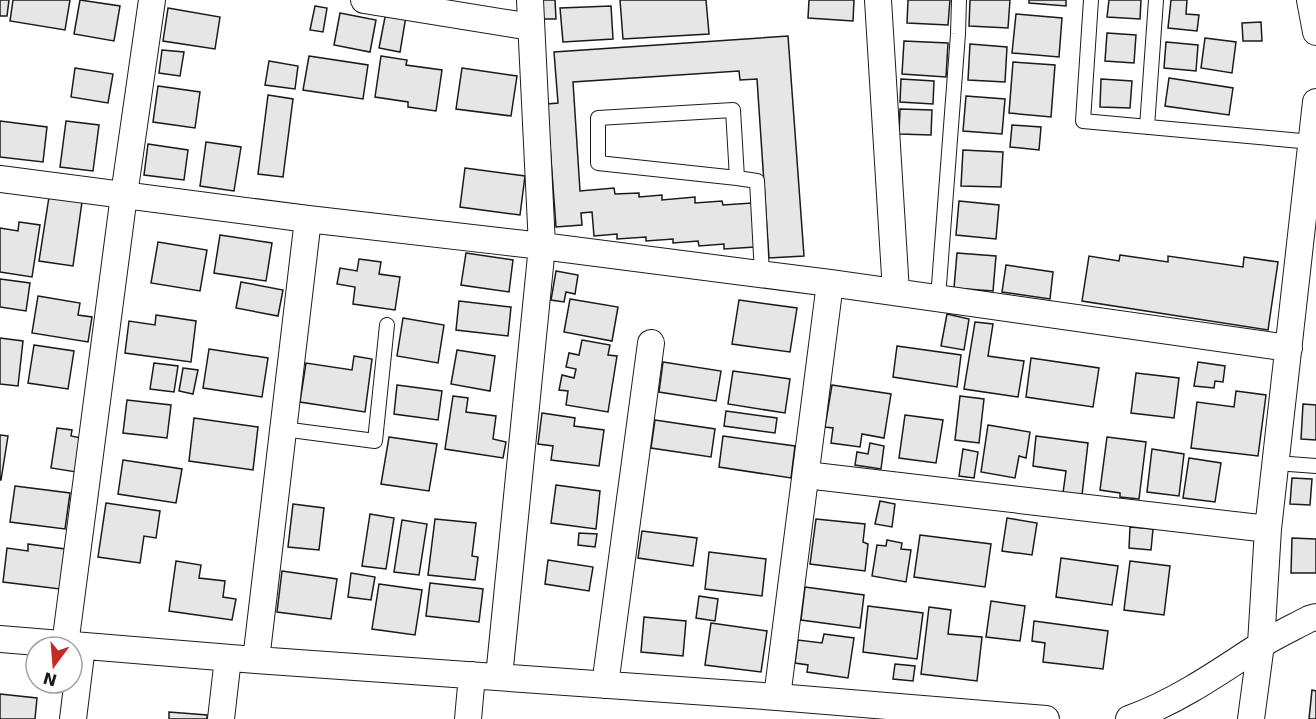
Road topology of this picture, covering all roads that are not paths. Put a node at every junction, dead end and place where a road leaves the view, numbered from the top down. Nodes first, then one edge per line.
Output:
1 (152, 0) edge
2 (364, 0) edge
3 (530, 0) edge
4 (878, 0) edge
5 (959, 0) edge
6 (1091, 0) edge
7 (1156, 0) edge
8 (1310, 0) edge
9 (531, 27) junction
10 (1316, 32) edge
11 (1316, 102) edge
12 (1147, 127) junction
13 (1312, 142) junction
14 (737, 178) junction
15 (0, 179) edge
16 (1311, 185) edge
17 (124, 195) junction
18 (308, 219) junction
19 (542, 246) junction
20 (762, 274) junction
21 (830, 283) junction
22 (896, 292) junction
23 (938, 298) junction
24 (387, 325) dead end
25 (651, 343) dead end
26 (1288, 348) junction
27 (283, 429) junction
28 (1276, 463) junction
29 (1316, 466) edge
30 (806, 475) junction
31 (1268, 529) junction
32 (1316, 617) edge
33 (75, 635) edge
34 (0, 639) edge
35 (24, 641) edge
36 (1261, 644) junction
37 (84, 647) edge
38 (228, 658) junction
39 (256, 660) junction
40 (472, 675) junction
41 (499, 677) junction
42 (605, 685) junction
43 (74, 695) edge
44 (777, 697) junction
45 (840, 710) edge
46 (74, 719) edge
47 (221, 719) edge
48 (468, 719) edge
49 (1046, 719) edge
50 (1129, 719) edge
51 (1251, 719) edge

1 - 17 street
2 - 9 street
3 - 9 street
4 - 22 street
5 - 23 lane
6 - 12 lane
7 - 12 lane
8 - 10 street
9 - 19 street
11 - 13 street
12 - 13 lane
13 - 16 street
14 - 14 lane
14 - 20 lane
15 - 17 street
16 - 26 street
17 - 18 street
17 - 33 street
18 - 19 street
18 - 27 street
19 - 20 street
19 - 41 street
20 - 21 street
21 - 22 street
21 - 30 street
22 - 23 street
23 - 26 street
24 - 27 lane
25 - 42 street
26 - 28 street
27 - 39 street
28 - 29 lane
28 - 31 street
30 - 31 street
30 - 44 street
31 - 36 street
32 - 36 street
34 - 35 street
36 - 50 street
36 - 51 street
37 - 38 street
38 - 39 street
38 - 47 street
39 - 40 street
40 - 41 street
40 - 48 street
41 - 42 street
42 - 44 street
43 - 46 street
44 - 45 street
45 - 49 street

